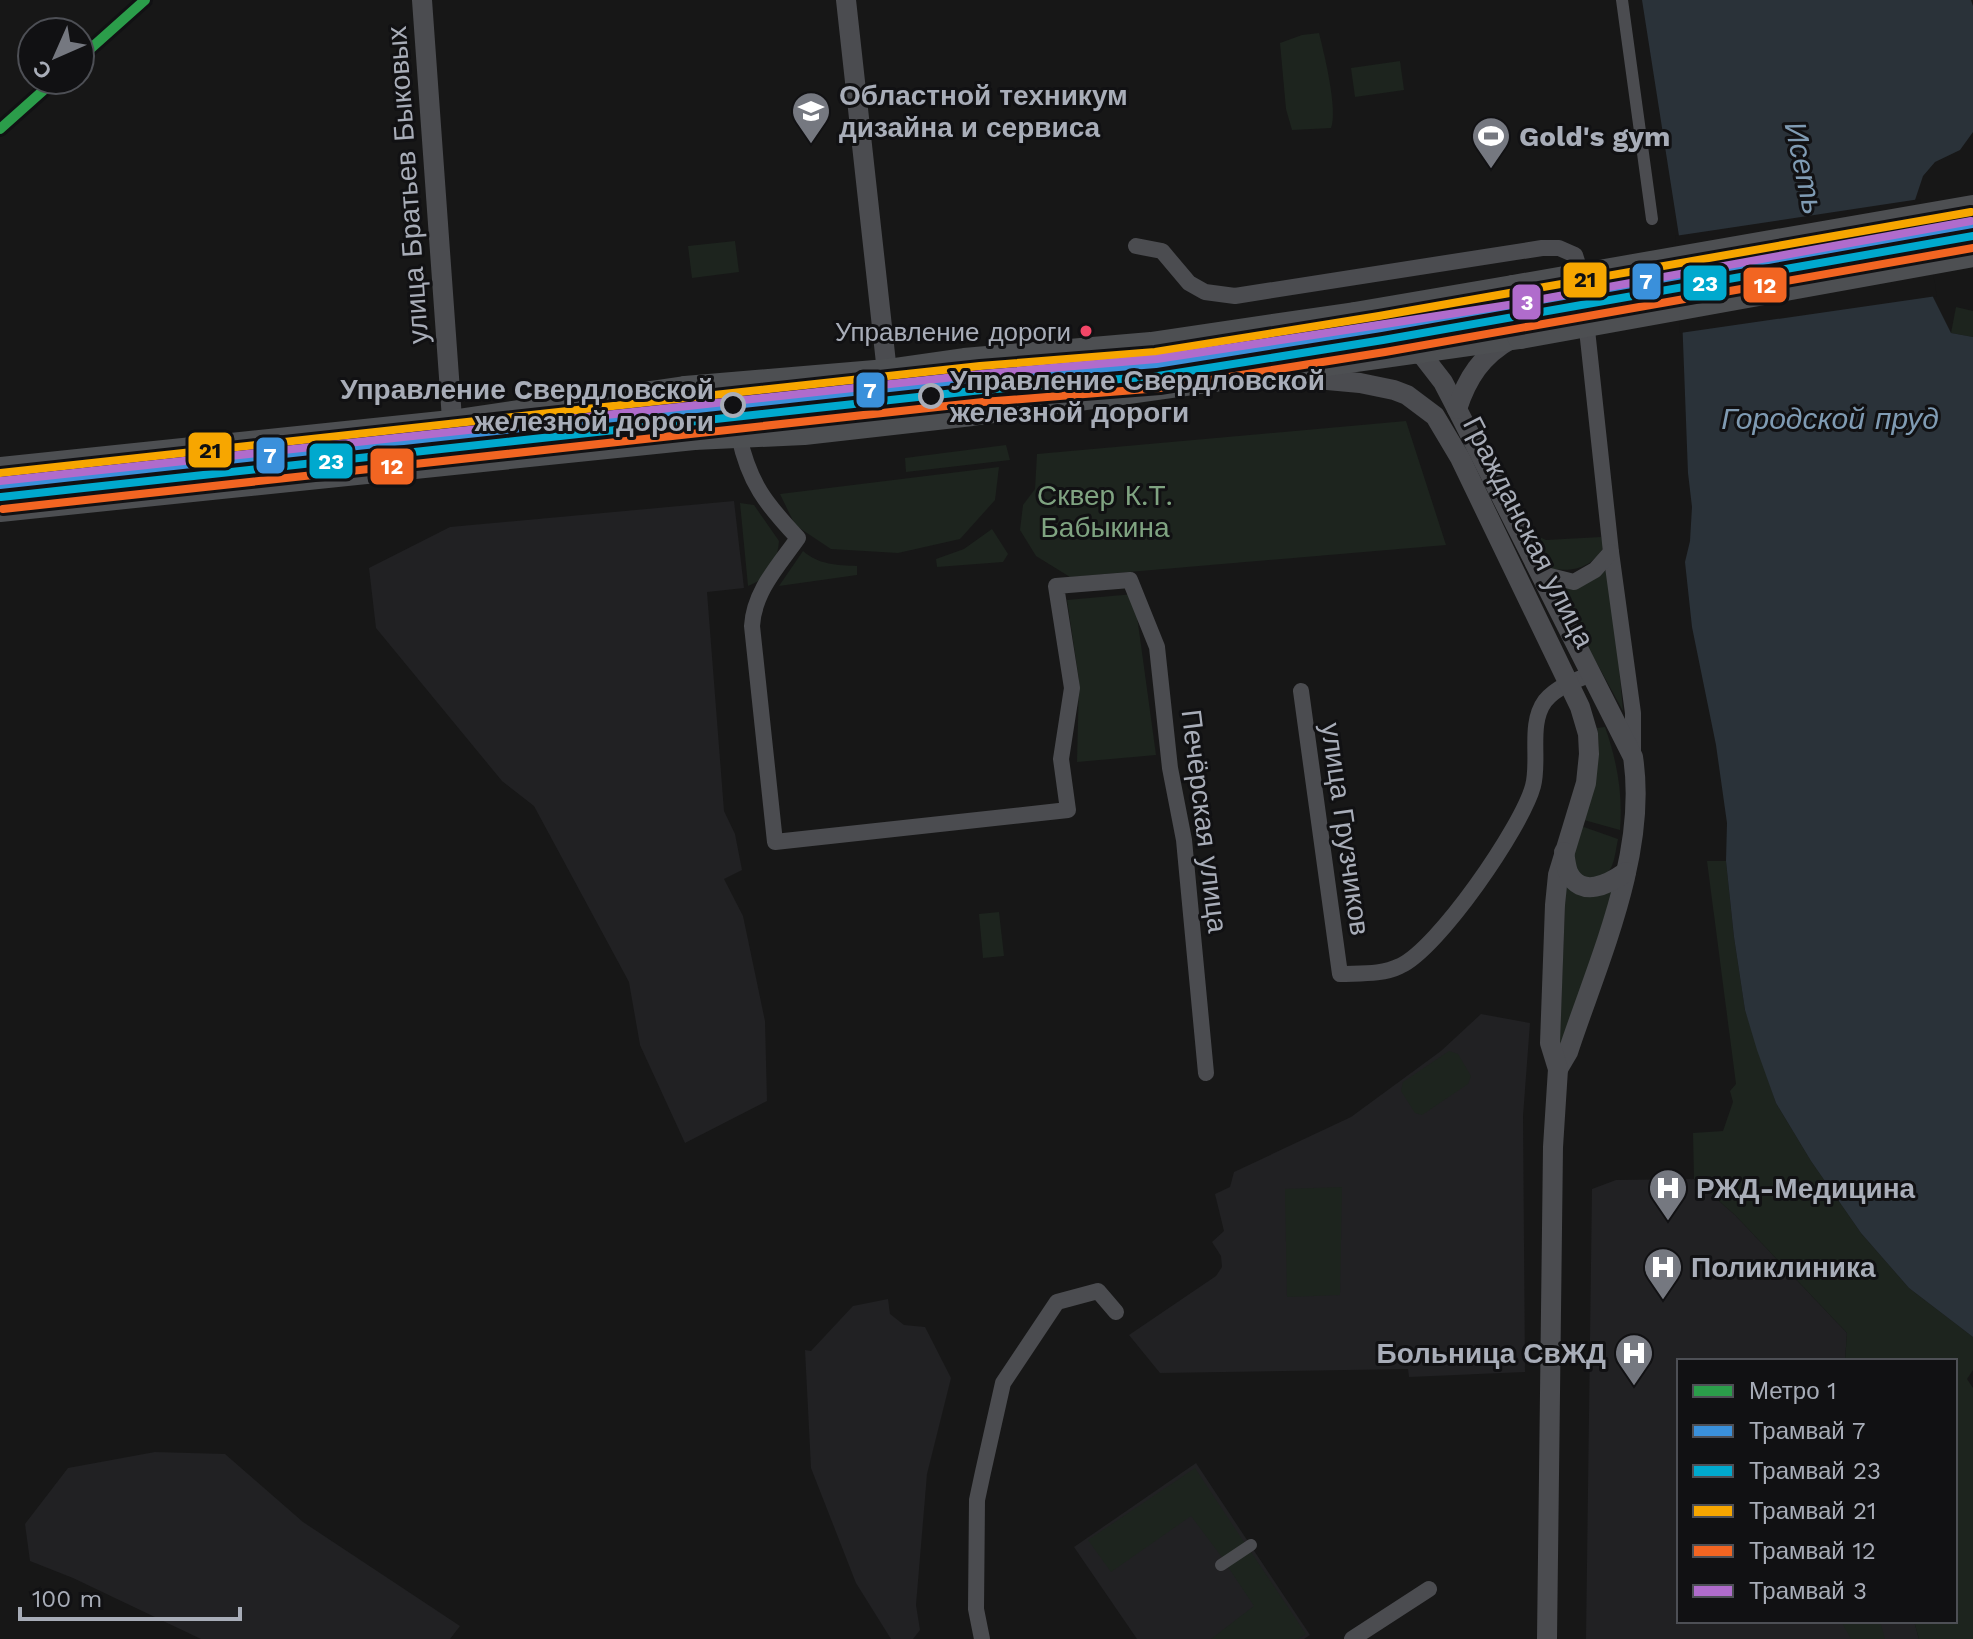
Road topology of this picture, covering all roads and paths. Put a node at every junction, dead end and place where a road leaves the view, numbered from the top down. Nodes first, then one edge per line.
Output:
1 (422, 0) edge
2 (846, 0) edge
3 (1622, 0) edge
4 (1973, 208) edge
5 (1652, 219) dead end
6 (1136, 246) dead end
7 (1973, 254) edge
8 (1355, 315) junction
9 (1517, 337) junction
10 (1419, 351) junction
11 (887, 372) junction
12 (1261, 374) junction
13 (685, 389) junction
14 (1457, 409) junction
15 (451, 423) junction
16 (739, 436) junction
17 (694, 437) junction
18 (455, 461) junction
19 (0, 470) edge
20 (0, 509) edge
21 (1611, 552) junction
22 (1533, 565) junction
23 (1592, 674) junction
24 (1569, 683) junction
25 (1301, 691) dead end
26 (1633, 757) junction
27 (1564, 852) junction
28 (1626, 872) junction
29 (1558, 1069) junction
30 (1206, 1073) dead end
31 (1116, 1312) dead end
32 (1251, 1545) dead end
33 (1221, 1565) dead end
34 (1429, 1589) dead end
35 (982, 1639) edge
36 (1352, 1639) edge
37 (1547, 1639) edge

1 - 15 street, улица Братьев Быковых
2 - 11 street
3 - 5 street
4 - 8 main road, bridge
6 - 21 street
7 - 9 main road, bridge
8 - 10 main road, Гражданская улица
8 - 11 main road
9 - 10 main road
9 - 14 street
10 - 12 main road
10 - 14 street, Гражданская улица
11 - 13 main road
12 - 16 main road
12 - 24 street, Гражданская улица
13 - 15 main road
13 - 17 main road
14 - 22 street, Гражданская улица
15 - 18 street, улица Братьев Быковых
15 - 19 main road
16 - 17 main road
16 - 30 street, Печёрская улица
17 - 18 main road
18 - 20 main road
21 - 22 street
21 - 26 street
22 - 23 street, Гражданская улица
23 - 24 street
23 - 26 street, Гражданская улица
24 - 25 street, улица Грузчиков
24 - 27 street, Гражданская улица
26 - 28 street, Гражданская улица
27 - 28 street
27 - 29 street, Гражданская улица
28 - 29 street, Гражданская улица
29 - 37 street, Гражданская улица
31 - 35 street
32 - 33 street
34 - 36 street

